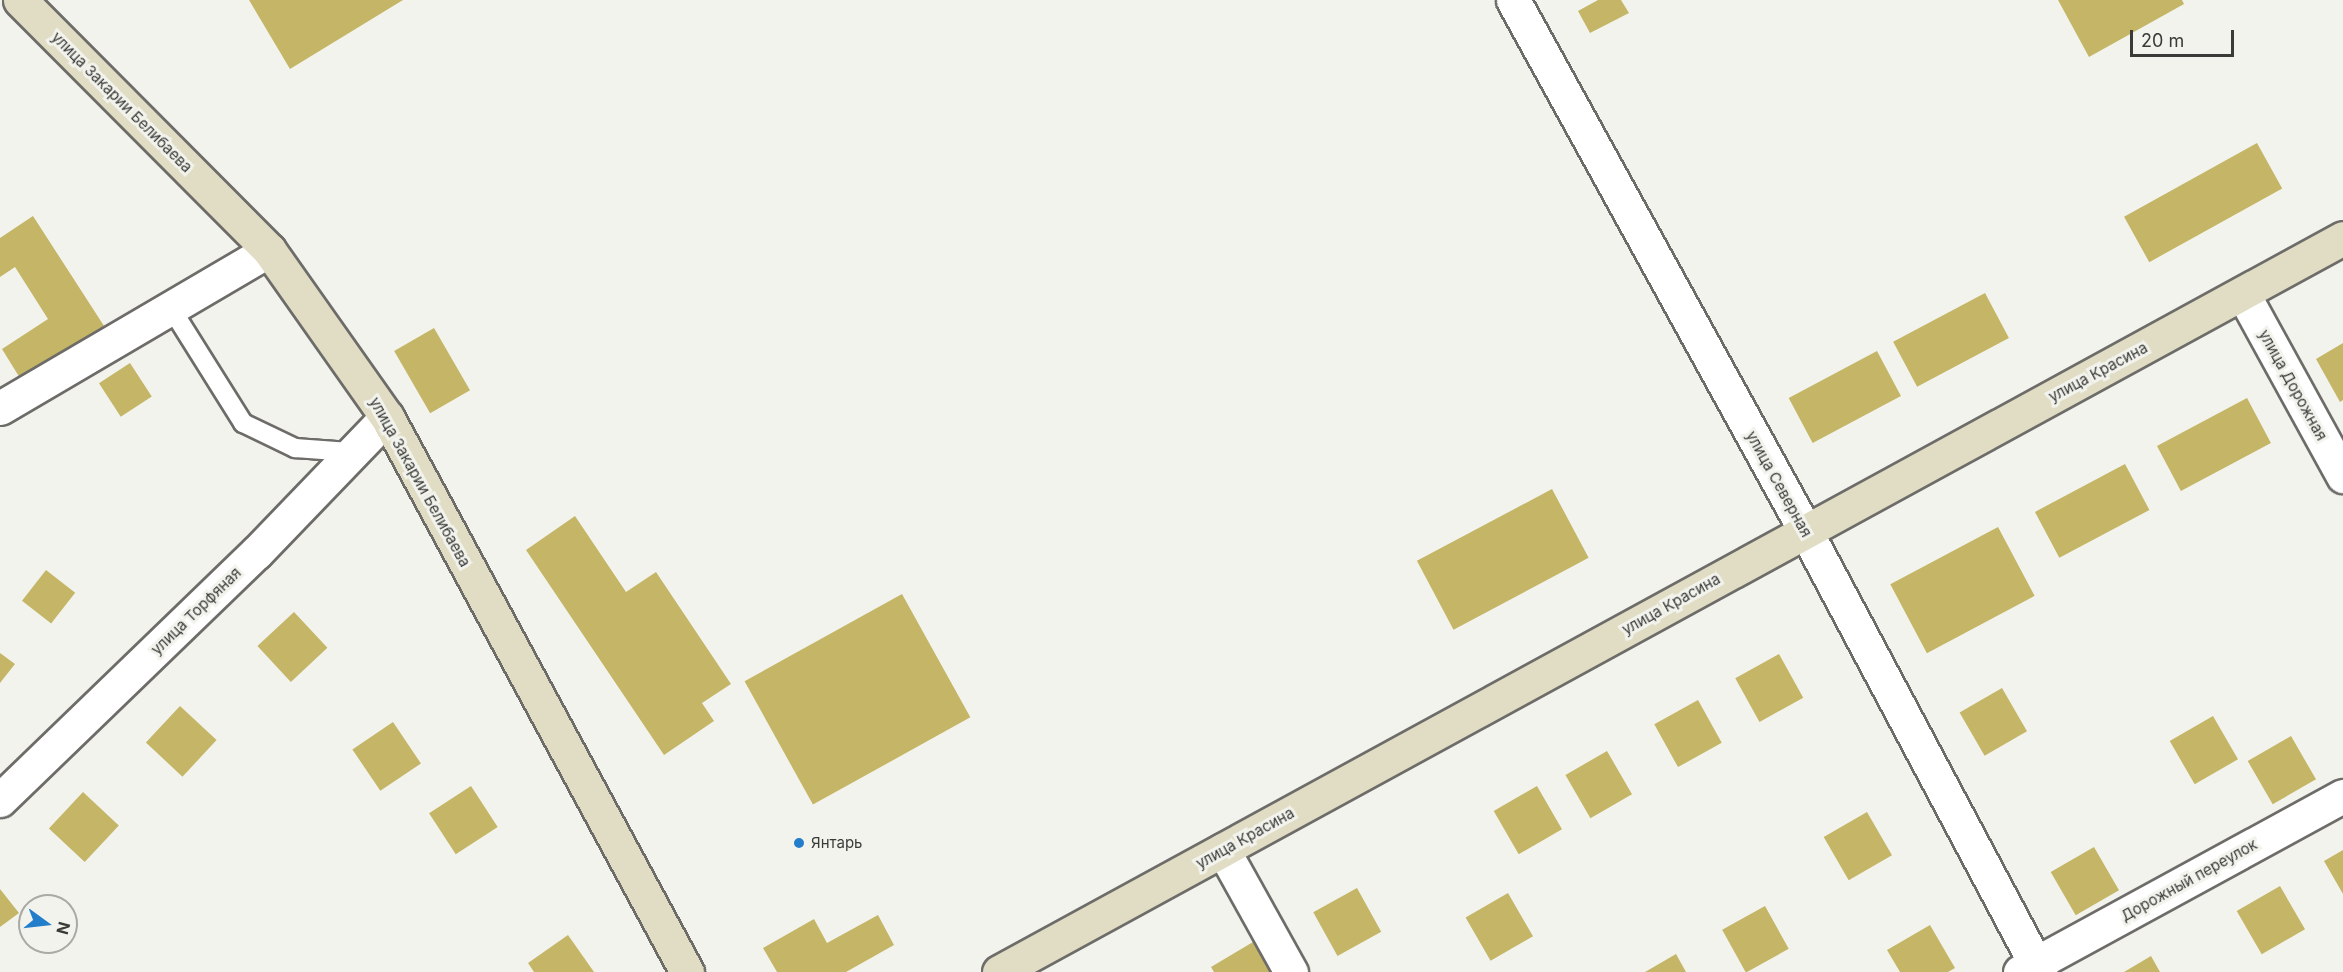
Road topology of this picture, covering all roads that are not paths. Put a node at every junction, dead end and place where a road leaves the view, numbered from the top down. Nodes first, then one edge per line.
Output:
1 (20, 0) edge
2 (1513, 0) edge
3 (2343, 238) edge
4 (270, 250) junction
5 (2244, 294) junction
6 (171, 308) junction
7 (0, 408) edge
8 (387, 417) junction
9 (350, 452) junction
10 (2343, 476) edge
11 (1805, 530) junction
12 (2343, 796) edge
13 (0, 800) edge
14 (1223, 850) junction
15 (2032, 969) edge
16 (687, 972) edge
17 (999, 972) edge
18 (1292, 972) edge

1 - 4 street, улица Закарии Белибаева
2 - 11 street, улица Северная
3 - 5 street, улица Красина
4 - 6 street
4 - 8 street, улица Закарии Белибаева
5 - 10 street, улица Дорожная
5 - 11 street, улица Красина
6 - 7 street
6 - 9 lane
8 - 9 street, улица Торфяная
8 - 16 street, улица Закарии Белибаева
9 - 13 street, улица Торфяная
11 - 14 street, улица Красина
11 - 15 street, улица Северная
12 - 15 street, Дорожный переулок
14 - 17 street, улица Красина
14 - 18 street

